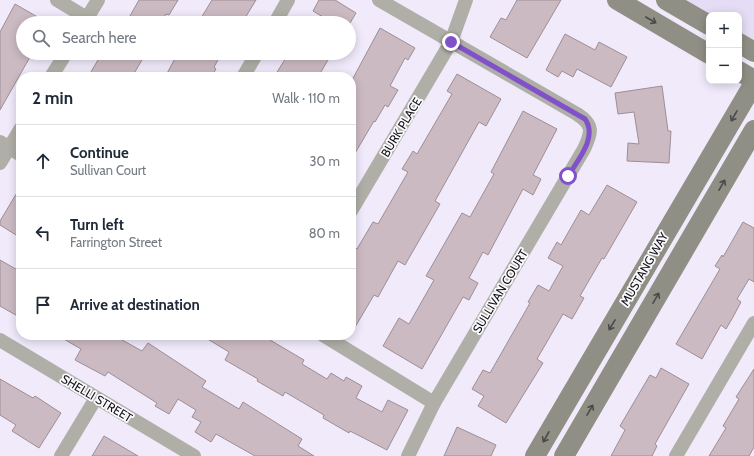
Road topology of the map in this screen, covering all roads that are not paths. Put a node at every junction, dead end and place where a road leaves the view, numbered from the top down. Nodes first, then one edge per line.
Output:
1 (57, 0) edge
2 (98, 0) edge
3 (288, 0) edge
4 (379, 0) edge
5 (466, 0) edge
6 (617, 0) edge
7 (666, 0) edge
8 (79, 16) edge
9 (88, 16) edge
10 (279, 16) edge
11 (706, 23) edge
12 (451, 42) junction
13 (742, 45) edge
14 (706, 52) edge
15 (754, 52) edge
16 (62, 60) edge
17 (253, 60) edge
18 (54, 72) edge
19 (246, 72) edge
20 (742, 74) edge
21 (754, 82) edge
22 (754, 130) edge
23 (16, 137) edge
24 (10, 148) edge
25 (0, 163) edge
26 (356, 203) edge
27 (754, 323) edge
28 (0, 340) edge
29 (331, 340) edge
30 (96, 398) junction
31 (434, 403) junction
32 (61, 456) edge
33 (194, 456) edge
34 (408, 456) edge
35 (535, 456) edge
36 (564, 456) edge
37 (676, 456) edge

1 - 8 street
2 - 9 street
3 - 10 street
4 - 12 street
5 - 12 street, BURK PLACE
6 -> 14 street
7 - 11 street
12 - 26 street, BURK PLACE
12 - 31 street, SULLIVAN COURT
13 - 15 street
16 - 18 street
17 - 19 street
20 - 21 street
21 -> 35 street, MUSTANG WAY
36 -> 22 street, MUSTANG WAY
23 - 24 street
24 - 25 street
27 - 37 street
28 - 30 street, SHELLI STREET
29 - 31 street
30 - 32 street
30 - 33 street, SHELLI STREET
31 - 34 street, SULLIVAN COURT

